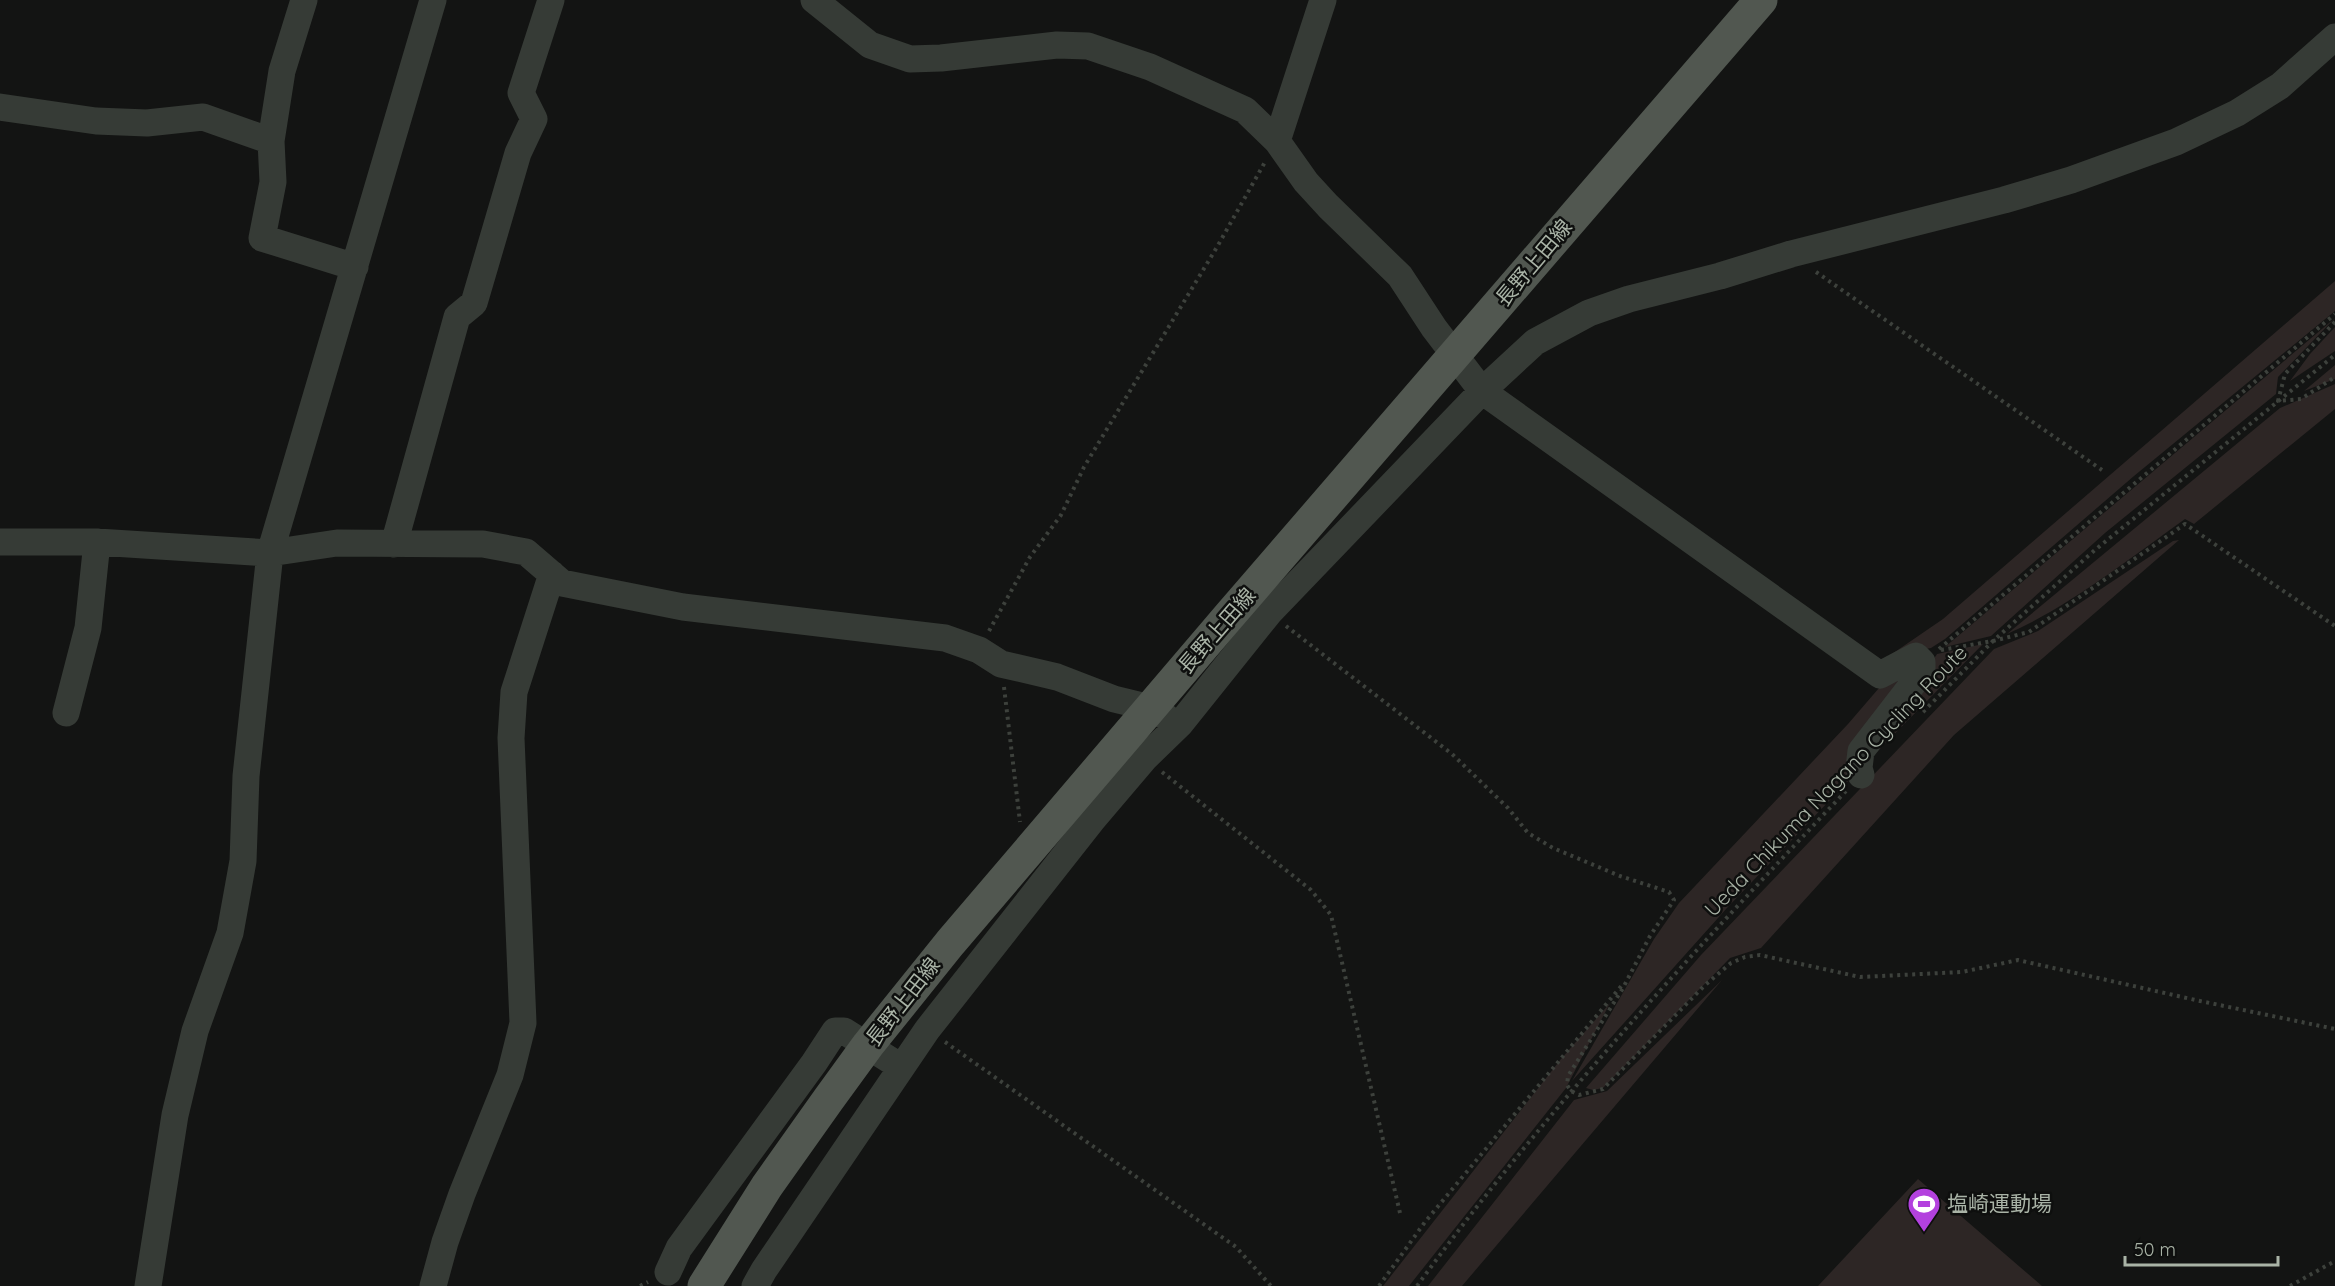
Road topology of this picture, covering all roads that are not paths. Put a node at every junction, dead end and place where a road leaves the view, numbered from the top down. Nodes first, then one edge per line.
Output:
1 (304, 0) edge
2 (433, 0) edge
3 (551, 0) edge
4 (814, 0) edge
5 (1323, 0) edge
6 (1761, 0) edge
7 (2335, 37) edge
8 (0, 107) edge
9 (271, 141) junction
10 (1277, 141) junction
11 (355, 267) junction
12 (1455, 356) junction
13 (1482, 391) junction
14 (0, 542) edge
15 (97, 542) junction
16 (394, 544) junction
17 (270, 553) junction
18 (552, 574) junction
19 (1151, 708) junction
20 (66, 713) dead end
21 (1180, 724) junction
22 (1861, 775) road end
23 (1024, 857) junction
24 (1039, 890) junction
25 (868, 1045) junction
26 (901, 1067) junction
27 (668, 1272) dead end
28 (148, 1286) edge
29 (433, 1286) edge
30 (704, 1286) edge
31 (755, 1286) edge

1 - 9 street
2 - 11 street
3 - 16 street
4 - 10 street
5 - 10 street
6 - 12 main road, 長野上田線
7 - 13 street
8 - 9 street
9 - 11 street
10 - 12 street
11 - 17 street
12 - 13 street
12 - 19 main road, 長野上田線
13 - 21 street
13 - 22 street
14 - 15 street
15 - 17 street
15 - 20 street
16 - 17 street
16 - 18 street
17 - 28 street
18 - 19 street
18 - 29 street
19 - 21 street
19 - 23 main road, 長野上田線
21 - 24 street
23 - 24 street
23 - 25 main road, 長野上田線
24 - 26 street
25 - 26 street
25 - 27 street
25 - 30 main road, 長野上田線
26 - 31 street

